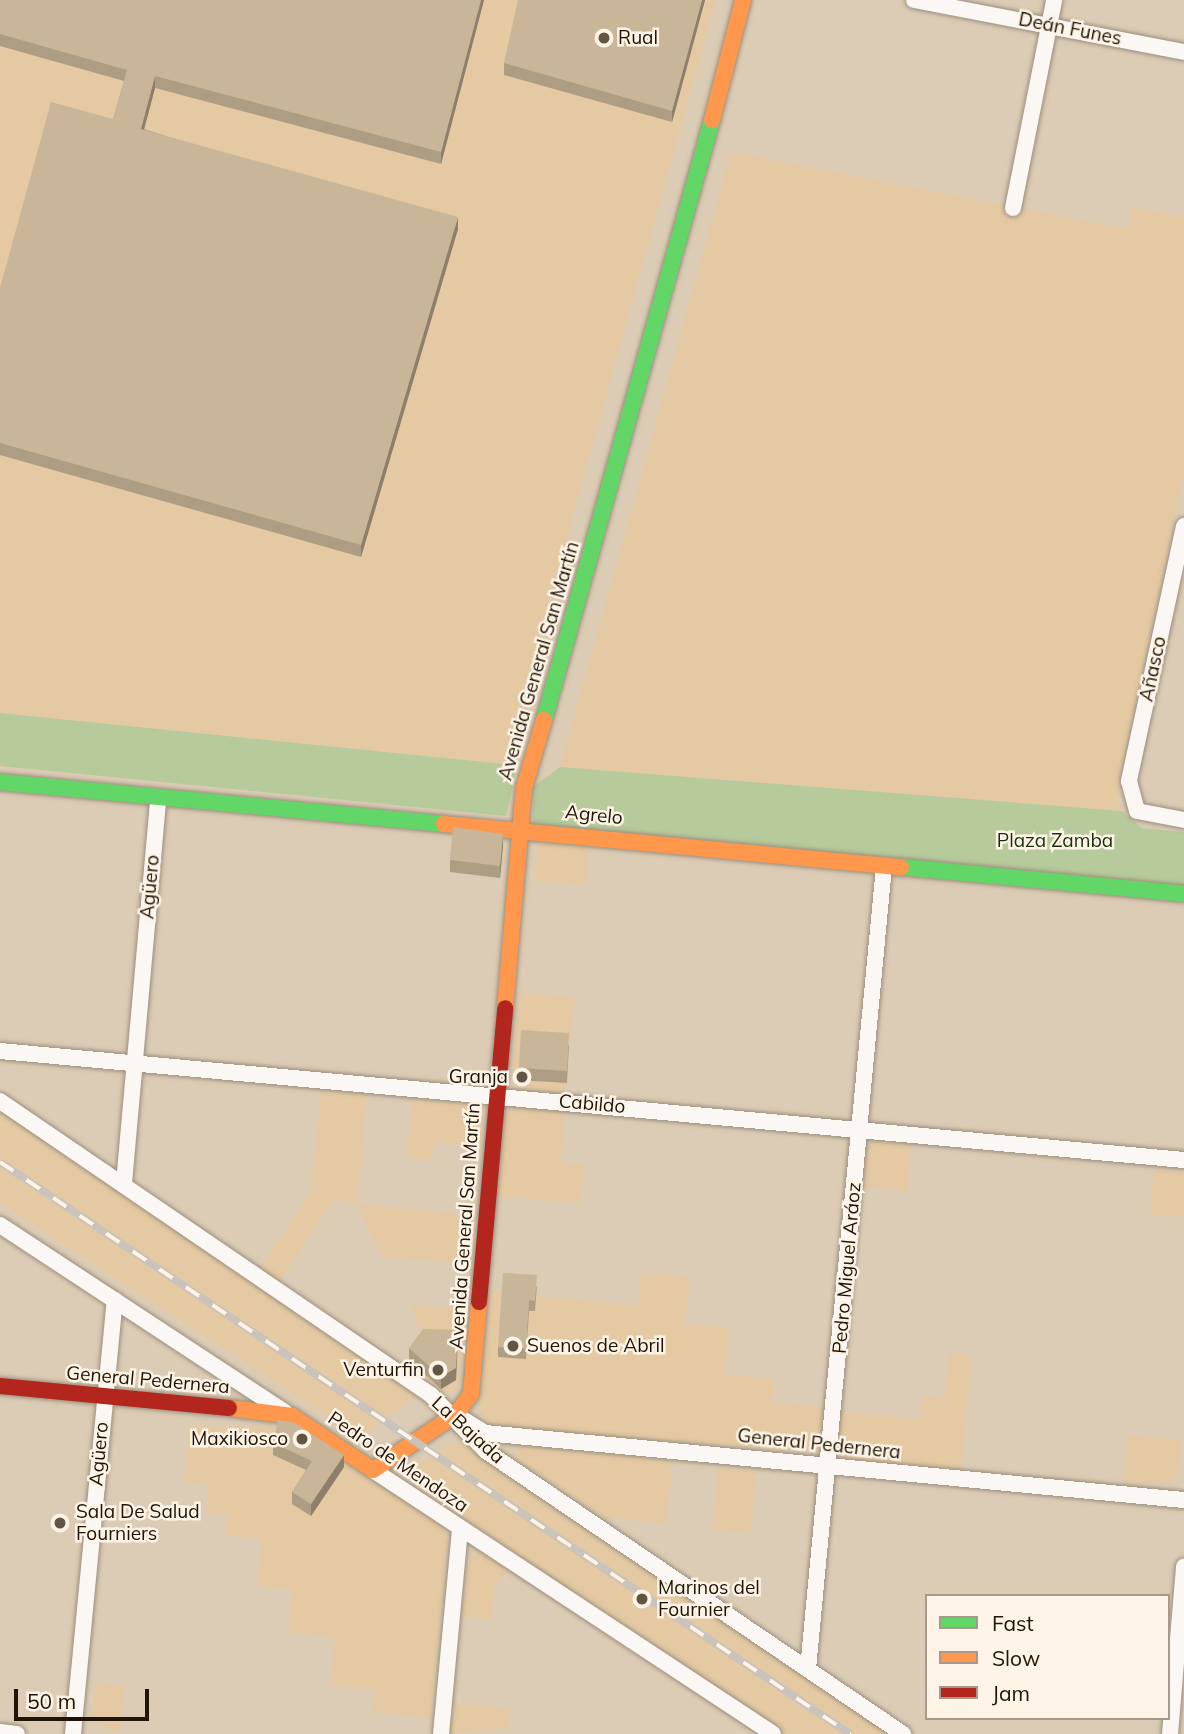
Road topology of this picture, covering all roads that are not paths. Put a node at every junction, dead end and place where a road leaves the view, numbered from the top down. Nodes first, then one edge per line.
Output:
1 (743, 0) edge
2 (914, 0) edge
3 (1054, 0) edge
4 (1048, 25) junction
5 (1184, 52) edge
6 (1013, 208) dead end
7 (1184, 526) edge
8 (0, 782) edge
9 (158, 799) junction
10 (1184, 820) edge
11 (522, 829) junction
12 (884, 867) junction
13 (1184, 894) edge
14 (0, 1051) edge
15 (134, 1060) junction
16 (495, 1095) junction
17 (0, 1101) edge
18 (860, 1127) junction
19 (1184, 1160) edge
20 (124, 1183) junction
21 (0, 1225) edge
22 (115, 1300) junction
23 (0, 1386) edge
24 (105, 1397) junction
25 (456, 1414) junction
26 (292, 1416) junction
27 (828, 1467) junction
28 (373, 1470) junction
29 (1184, 1500) edge
30 (460, 1529) junction
31 (1184, 1567) edge
32 (808, 1669) junction
33 (0, 1732) edge
34 (17, 1734) edge
35 (73, 1734) edge
36 (441, 1734) edge
37 (773, 1734) edge
38 (902, 1734) edge
39 (1170, 1734) edge

1 - 11 street, Avenida General San Martín
2 - 4 street, Deán Funes
3 - 4 street
4 - 5 street, Deán Funes
4 - 6 street
7 - 10 street, Añasco
8 - 9 street, Agrelo
9 - 11 street, Agrelo
9 - 15 street, Agüero
11 - 12 street, Agrelo
11 - 16 street, Avenida General San Martín
12 - 13 street, Agrelo
12 - 18 street, Pedro Miguel Aráoz
14 - 15 street, Cabildo
15 - 16 street, Cabildo
15 - 20 street, Agüero
16 - 18 street, Cabildo
16 - 25 street, Avenida General San Martín
17 - 20 street, La Bajada
18 - 19 street, Cabildo
18 - 27 street, Pedro Miguel Aráoz
20 - 25 street, La Bajada
21 - 22 street, Pedro de Mendoza
22 - 24 street, Agüero
22 - 26 street, Pedro de Mendoza
23 - 24 street, General Pedernera
24 - 26 street, General Pedernera
24 - 35 street, Agüero
25 - 27 street, General Pedernera
25 - 28 street, Avenida General San Martín
25 - 32 street, La Bajada
26 - 28 street, Pedro de Mendoza
27 - 29 street, General Pedernera
27 - 32 street, Pedro Miguel Aráoz
28 - 30 street, Pedro de Mendoza
30 - 36 street
30 - 37 street, Pedro de Mendoza
31 - 39 street
32 - 38 street, La Bajada
33 - 34 street

